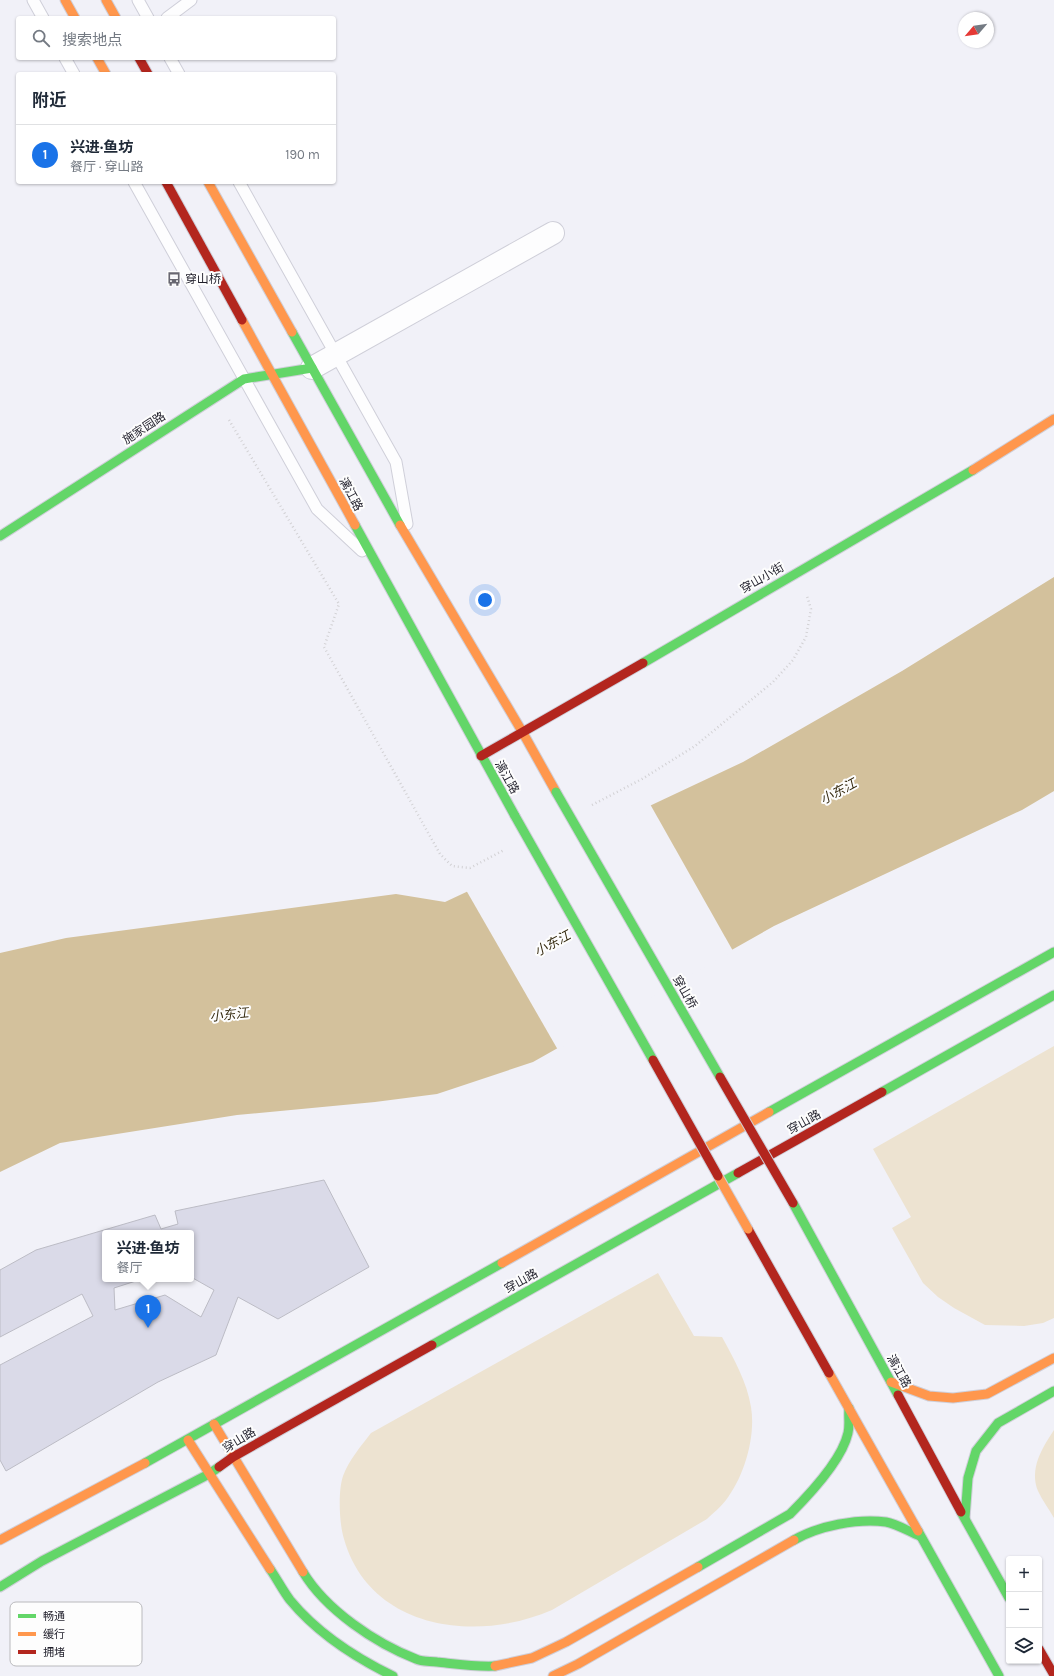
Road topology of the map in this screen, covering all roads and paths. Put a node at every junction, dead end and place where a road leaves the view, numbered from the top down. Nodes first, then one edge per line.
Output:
1 (33, 0) edge
2 (65, 0) edge
3 (106, 0) edge
4 (138, 0) edge
5 (191, 0) edge
6 (42, 16) edge
7 (74, 16) edge
8 (115, 16) edge
9 (147, 16) edge
10 (170, 16) edge
11 (66, 60) edge
12 (99, 60) edge
13 (140, 60) edge
14 (171, 60) edge
15 (73, 72) edge
16 (105, 72) edge
17 (147, 72) edge
18 (178, 72) edge
19 (135, 184) edge
20 (167, 184) edge
21 (209, 184) edge
22 (240, 184) edge
23 (553, 233) dead end
24 (336, 356) junction
25 (312, 368) junction
26 (273, 374) junction
27 (244, 379) junction
28 (1054, 418) edge
29 (0, 536) edge
30 (410, 542) junction
31 (373, 561) junction
32 (523, 733) junction
33 (481, 756) junction
34 (1054, 952) edge
35 (1054, 995) edge
36 (793, 1203) joint
37 (1054, 1358) edge
38 (891, 1382) junction
39 (1054, 1391) edge
40 (849, 1408) junction
41 (214, 1424) junction
42 (188, 1440) junction
43 (233, 1457) junction
44 (209, 1474) junction
45 (965, 1518) junction
46 (920, 1536) junction
47 (0, 1540) edge
48 (0, 1587) edge
49 (1006, 1593) edge
50 (1042, 1654) edge
51 (1054, 1675) edge
52 (393, 1676) edge
53 (553, 1676) edge
54 (999, 1676) edge

1 - 6 lane
2 - 7 main road
3 - 8 main road
4 - 9 lane
5 - 10 lane
11 - 15 lane
12 - 16 main road
13 - 17 main road
14 - 18 lane
19 - 27 lane
20 - 26 main road, 漓江路
21 - 25 main road
22 - 24 lane
23 - 24 street
24 - 25 street
24 - 30 lane
25 - 26 main road, 施家园路
25 - 30 main road
26 - 27 main road, 施家园路
26 - 31 main road, 漓江路
27 - 29 main road, 施家园路
27 - 31 lane
28 - 32 main road, 穿山小街
30 - 32 main road
31 - 33 main road, 漓江路
32 - 33 main road, 穿山小街
32 - 36 main road, 穿山桥, bridge
33 - 40 main road, 漓江路, bridge
34 - 41 main road
35 - 43 main road, 穿山路
36 - 38 main road, 漓江路
37 - 38 main road
38 - 45 main road, 漓江路
39 - 45 main road
40 - 43 main road
40 - 46 main road
41 - 42 main road
41 - 43 main road
42 - 44 main road
42 - 47 main road
43 - 44 main road, 穿山路
44 - 48 main road, 穿山路
44 - 52 main road
45 - 49 main road, 漓江路
46 - 53 main road
46 - 54 main road
50 - 51 main road

